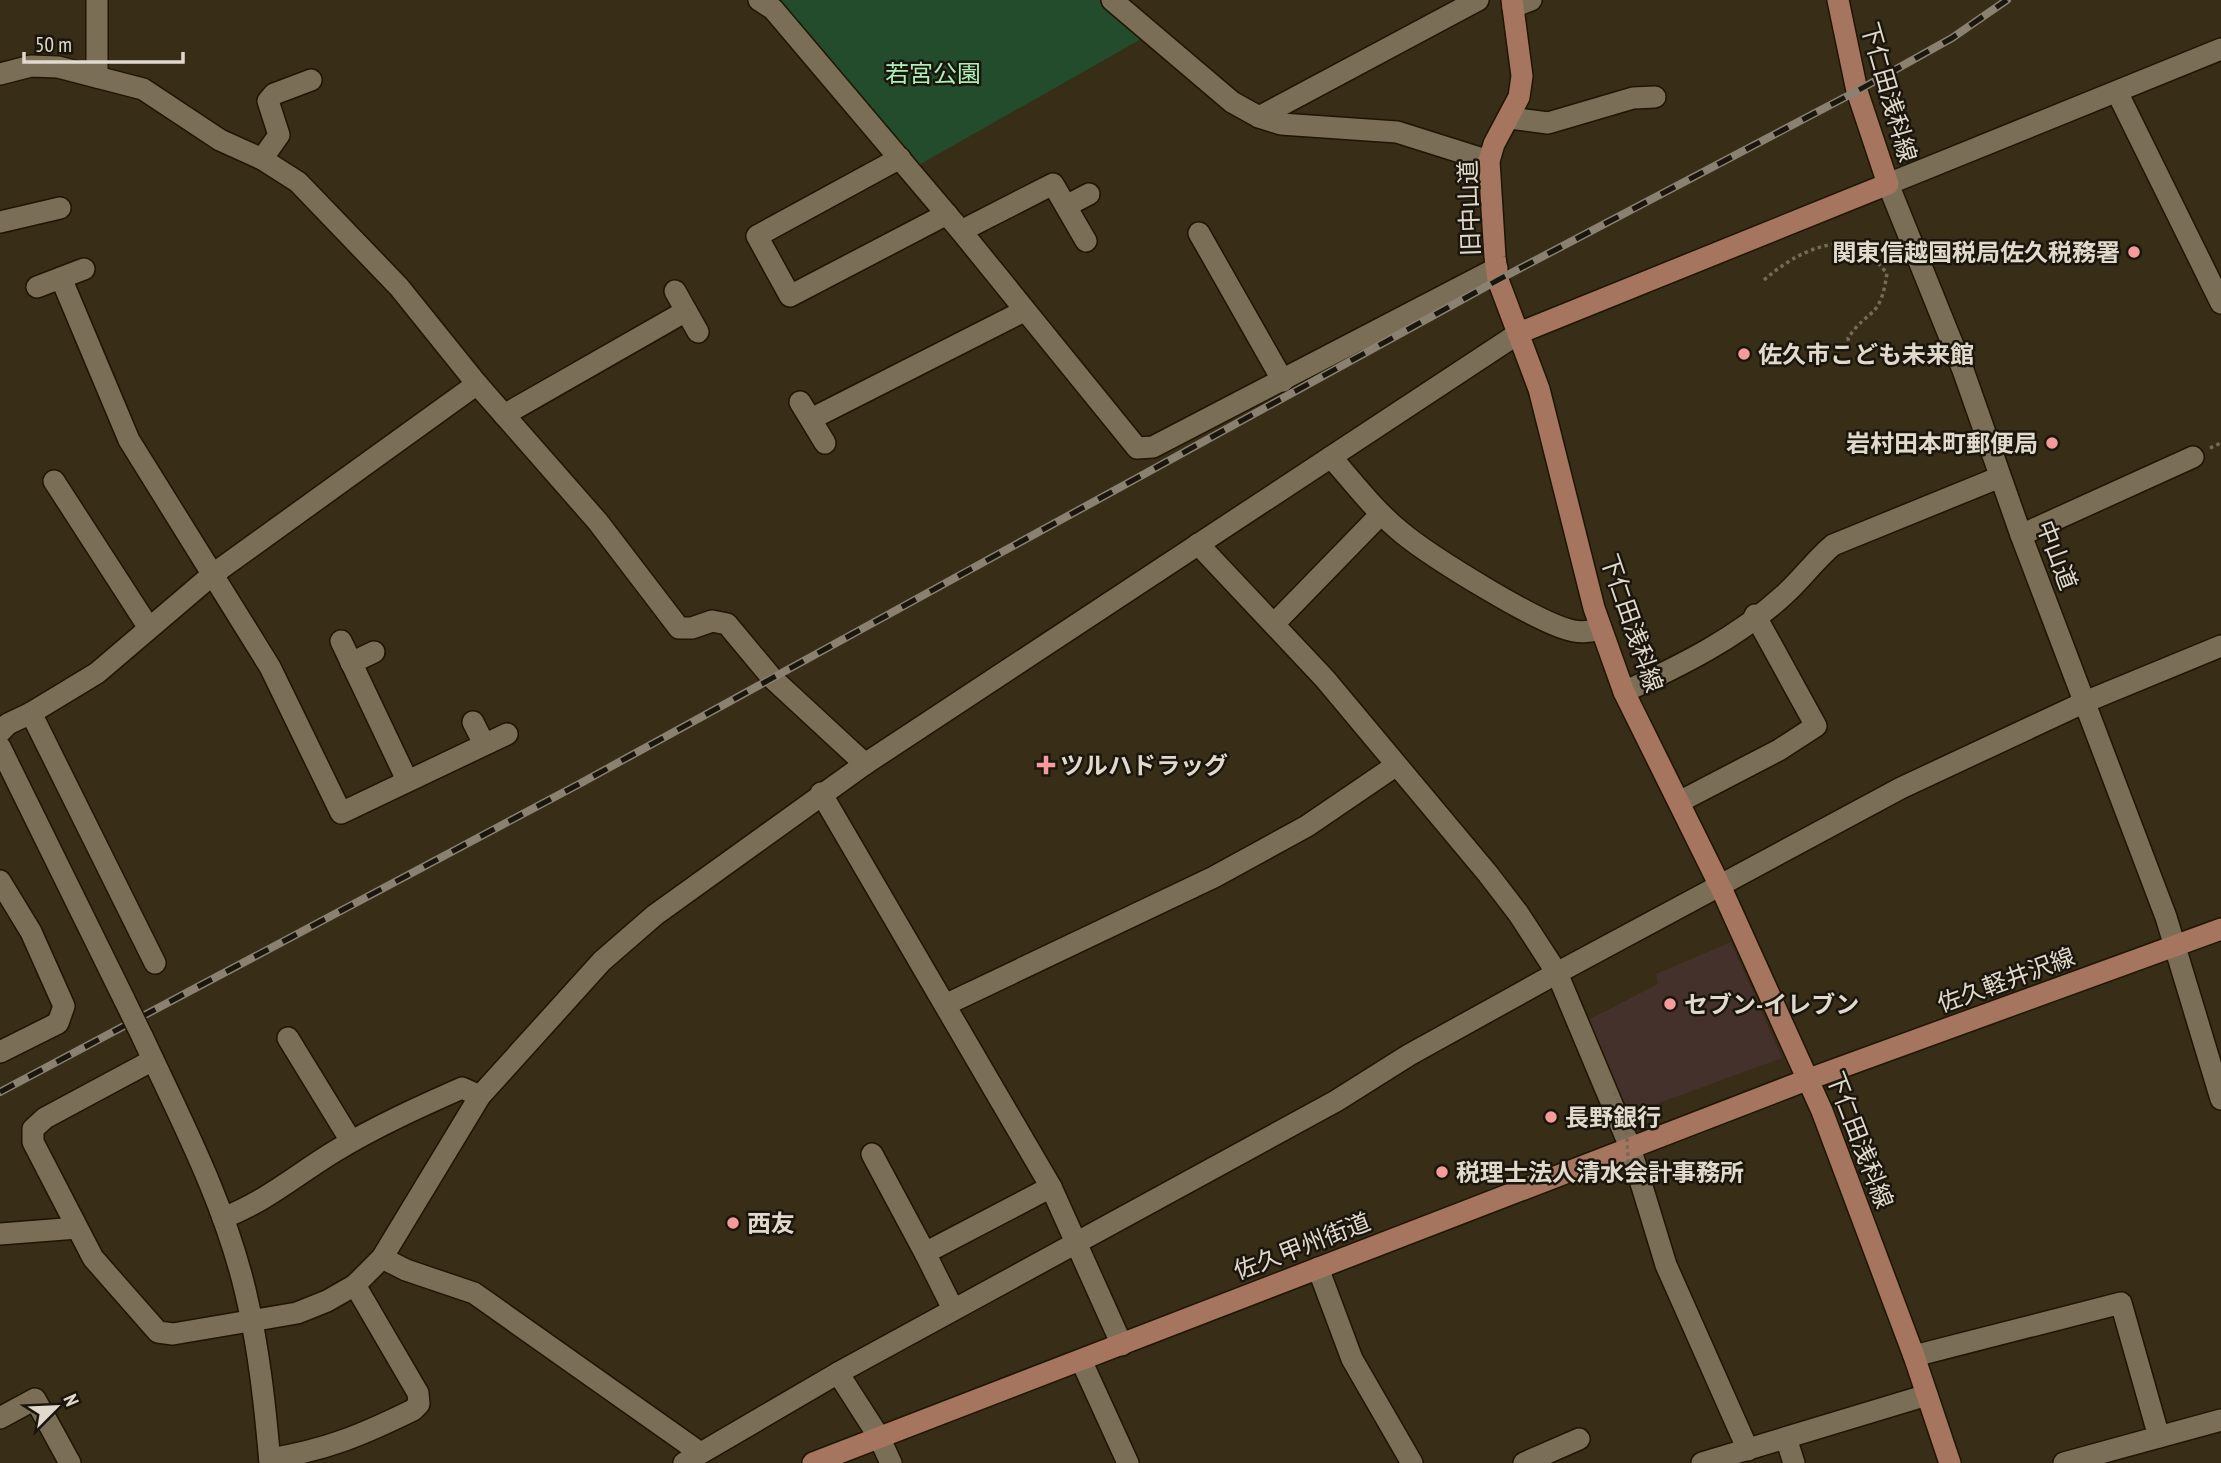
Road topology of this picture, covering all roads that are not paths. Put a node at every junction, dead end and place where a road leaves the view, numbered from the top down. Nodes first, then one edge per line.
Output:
1 (97, 0) edge
2 (760, 0) edge
3 (1113, 0) edge
4 (1478, 0) edge
5 (1838, 0) edge
6 (1519, 2) edge
7 (2221, 49) edge
8 (0, 75) edge
9 (97, 77) junction
10 (311, 80) dead end
11 (2117, 92) junction
12 (1655, 97) dead end
13 (1259, 117) junction
14 (1510, 118) junction
15 (900, 158) junction
16 (262, 159) junction
17 (1489, 161) junction
18 (1888, 184) junction
19 (1089, 194) dead end
20 (1066, 206) junction
21 (60, 208) dead end
22 (947, 214) junction
23 (0, 222) edge
24 (961, 231) junction
25 (1199, 233) dead end
26 (1086, 241) dead end
27 (1497, 268) junction
28 (84, 269) dead end
29 (61, 278) junction
30 (37, 288) dead end
31 (675, 291) dead end
32 (2221, 303) edge
33 (686, 311) junction
34 (1024, 311) junction
35 (698, 332) dead end
36 (1519, 334) junction
37 (1283, 381) junction
38 (477, 384) junction
39 (504, 415) junction
40 (825, 443) dead end
41 (1331, 457) junction
42 (2193, 457) dead end
43 (2000, 477) junction
44 (54, 481) dead end
45 (1381, 514) junction
46 (2021, 535) junction
47 (1198, 544) junction
48 (212, 575) junction
49 (1755, 615) junction
50 (1274, 624) junction
51 (149, 628) junction
52 (1601, 629) junction
53 (341, 641) dead end
54 (2221, 646) edge
55 (374, 652) dead end
56 (351, 663) junction
57 (1624, 692) junction
58 (2085, 702) junction
59 (31, 713) junction
60 (473, 722) dead end
61 (0, 732) edge
62 (508, 734) dead end
63 (484, 744) junction
64 (0, 747) edge
65 (864, 764) junction
66 (1395, 766) junction
67 (407, 780) junction
68 (821, 793) junction
69 (1679, 802) junction
70 (0, 881) edge
71 (1718, 886) junction
72 (2221, 929) edge
73 (2176, 946) junction
74 (155, 963) dead end
75 (1557, 973) junction
76 (945, 1005) junction
77 (288, 1038) dead end
78 (0, 1052) edge
79 (153, 1060) junction
80 (1809, 1079) junction
81 (480, 1096) junction
82 (2221, 1099) edge
83 (351, 1141) junction
84 (1630, 1147) junction
85 (872, 1154) dead end
86 (1051, 1187) junction
87 (223, 1218) junction
88 (77, 1228) junction
89 (0, 1234) edge
90 (1076, 1241) junction
91 (925, 1253) junction
92 (382, 1258) junction
93 (1318, 1268) junction
94 (355, 1285) junction
95 (953, 1309) junction
96 (251, 1319) junction
97 (1122, 1345) junction
98 (1914, 1356) junction
99 (1081, 1360) junction
100 (838, 1373) junction
101 (1927, 1395) junction
102 (0, 1418) edge
103 (2221, 1420) edge
104 (879, 1437) junction
105 (2159, 1437) junction
106 (1578, 1438) dead end
107 (1786, 1438) junction
108 (1748, 1450) junction
109 (692, 1457) edge
110 (270, 1461) edge
111 (70, 1463) edge
112 (813, 1463) edge
113 (891, 1463) edge
114 (1128, 1463) edge
115 (1412, 1463) edge
116 (1524, 1463) edge
117 (1702, 1463) edge
118 (1794, 1463) edge
119 (1950, 1463) edge
120 (2064, 1463) edge

1 - 9 street
2 - 15 street
3 - 13 street
4 - 13 street
5 - 18 main road, 下仁田浅科線
6 - 14 main road, 旧中山道
7 - 11 street
8 - 9 street
9 - 16 street
10 - 16 street
11 - 18 street
11 - 32 street
12 - 14 street
13 - 17 street
14 - 17 main road, 旧中山道
15 - 22 street
15 - 22 street
16 - 38 street
17 - 27 main road, 旧中山道
18 - 36 main road, 下仁田浅科線
18 - 43 street, 中山道
19 - 20 street
20 - 24 street
20 - 26 street
21 - 23 street
22 - 24 street
24 - 34 street
25 - 37 street
27 - 36 main road, 旧中山道
27 - 37 street
28 - 29 street
29 - 30 street
29 - 48 street
31 - 33 street
33 - 35 street
33 - 39 street
34 - 37 street
34 - 40 street
36 - 41 street
36 - 52 main road, 下仁田浅科線
38 - 39 street
38 - 48 street
39 - 65 street
41 - 45 street
41 - 47 street
42 - 46 street
43 - 46 street, 中山道
43 - 49 street
44 - 51 street
45 - 50 street
45 - 52 street
46 - 58 street, 中山道
47 - 50 street
47 - 65 street
48 - 51 street
48 - 67 street
49 - 57 street
49 - 69 street
50 - 66 street
51 - 59 street
52 - 57 main road, 下仁田浅科線
53 - 56 street
54 - 58 street
55 - 56 street
56 - 67 street
57 - 69 main road, 下仁田浅科線
58 - 71 street
58 - 73 street, 中山道
59 - 61 street
59 - 74 street
60 - 63 street
62 - 63 street
63 - 67 street
64 - 79 street, bridge
65 - 68 street
66 - 75 street
66 - 76 street
68 - 76 street
68 - 81 street
69 - 71 main road, 下仁田浅科線
70 - 78 street
71 - 75 street
71 - 80 main road, 下仁田浅科線
72 - 73 main road, 佐久軽井沢線
73 - 80 main road, 佐久軽井沢線
73 - 82 street, 中山道
75 - 84 street
75 - 90 street
76 - 86 street
77 - 83 street
79 - 87 street
79 - 88 street
80 - 84 main road, 佐久甲州街道
80 - 98 main road, 下仁田浅科線
81 - 83 street
81 - 92 street
83 - 87 street
84 - 93 main road, 佐久甲州街道
84 - 108 street
85 - 91 street
86 - 90 street
86 - 91 street
87 - 96 street
88 - 89 street
88 - 96 street
90 - 95 street
90 - 97 street
91 - 95 street
92 - 94 street
92 - 109 street
93 - 97 main road, 佐久甲州街道
93 - 115 street
94 - 96 street
94 - 110 street
95 - 100 street
96 - 110 street
97 - 99 main road, 佐久甲州街道
98 - 101 main road, 下仁田浅科線
98 - 105 street
99 - 104 main road, 佐久甲州街道
99 - 114 street
100 - 104 street
100 - 109 street
101 - 107 street
101 - 119 main road, 下仁田浅科線
102 - 111 street
103 - 105 street
104 - 112 main road, 佐久甲州街道
104 - 113 street
105 - 120 street
106 - 116 street
107 - 108 street
107 - 118 street
108 - 117 street

